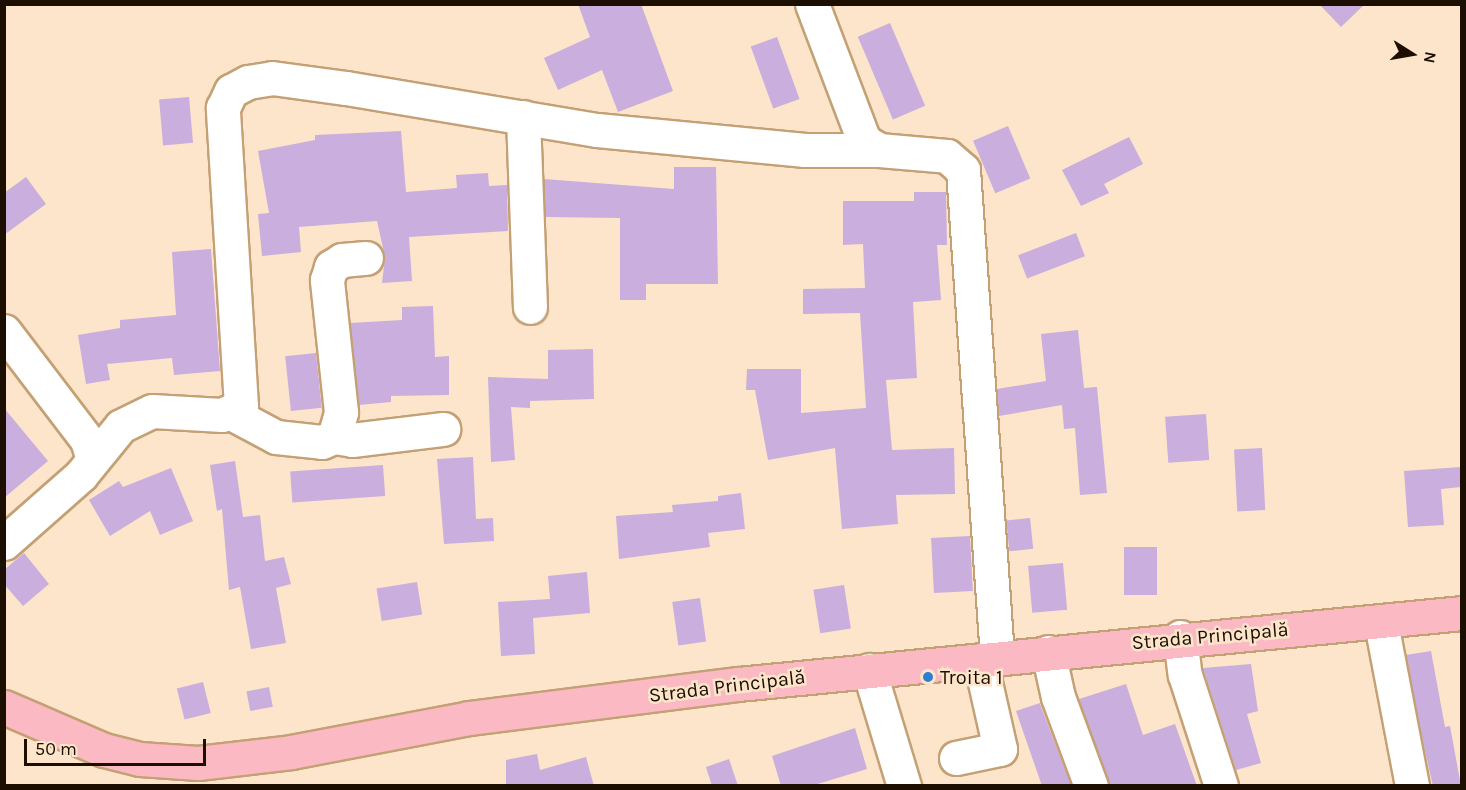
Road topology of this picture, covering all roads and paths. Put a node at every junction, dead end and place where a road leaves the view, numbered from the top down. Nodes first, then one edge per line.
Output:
1 (812, 4) edge
2 (523, 117) junction
3 (879, 150) junction
4 (366, 258) dead end
5 (530, 307) dead end
6 (4, 331) edge
7 (231, 414) junction
8 (444, 429) dead end
9 (334, 437) junction
10 (92, 456) junction
11 (4, 543) edge
12 (1461, 613) edge
13 (1381, 623) junction
14 (1180, 637) junction
15 (1048, 652) junction
16 (989, 659) junction
17 (869, 670) junction
18 (4, 707) edge
19 (956, 758) dead end
20 (904, 786) edge
21 (1091, 786) edge
22 (1221, 786) edge
23 (1412, 786) edge

1 - 3 street
2 - 3 street
2 - 5 street
2 - 7 street
3 - 16 street
4 - 9 street
6 - 10 street
7 - 9 street
7 - 10 street
8 - 9 street
10 - 11 street
12 - 13 main road, Strada Principală
13 - 14 main road, Strada Principală
13 - 23 street
14 - 15 main road, Strada Principală
14 - 22 street
15 - 16 main road, Strada Principală
15 - 21 street
16 - 17 main road, Strada Principală
16 - 19 street
17 - 18 main road, Strada Principală
17 - 20 street

